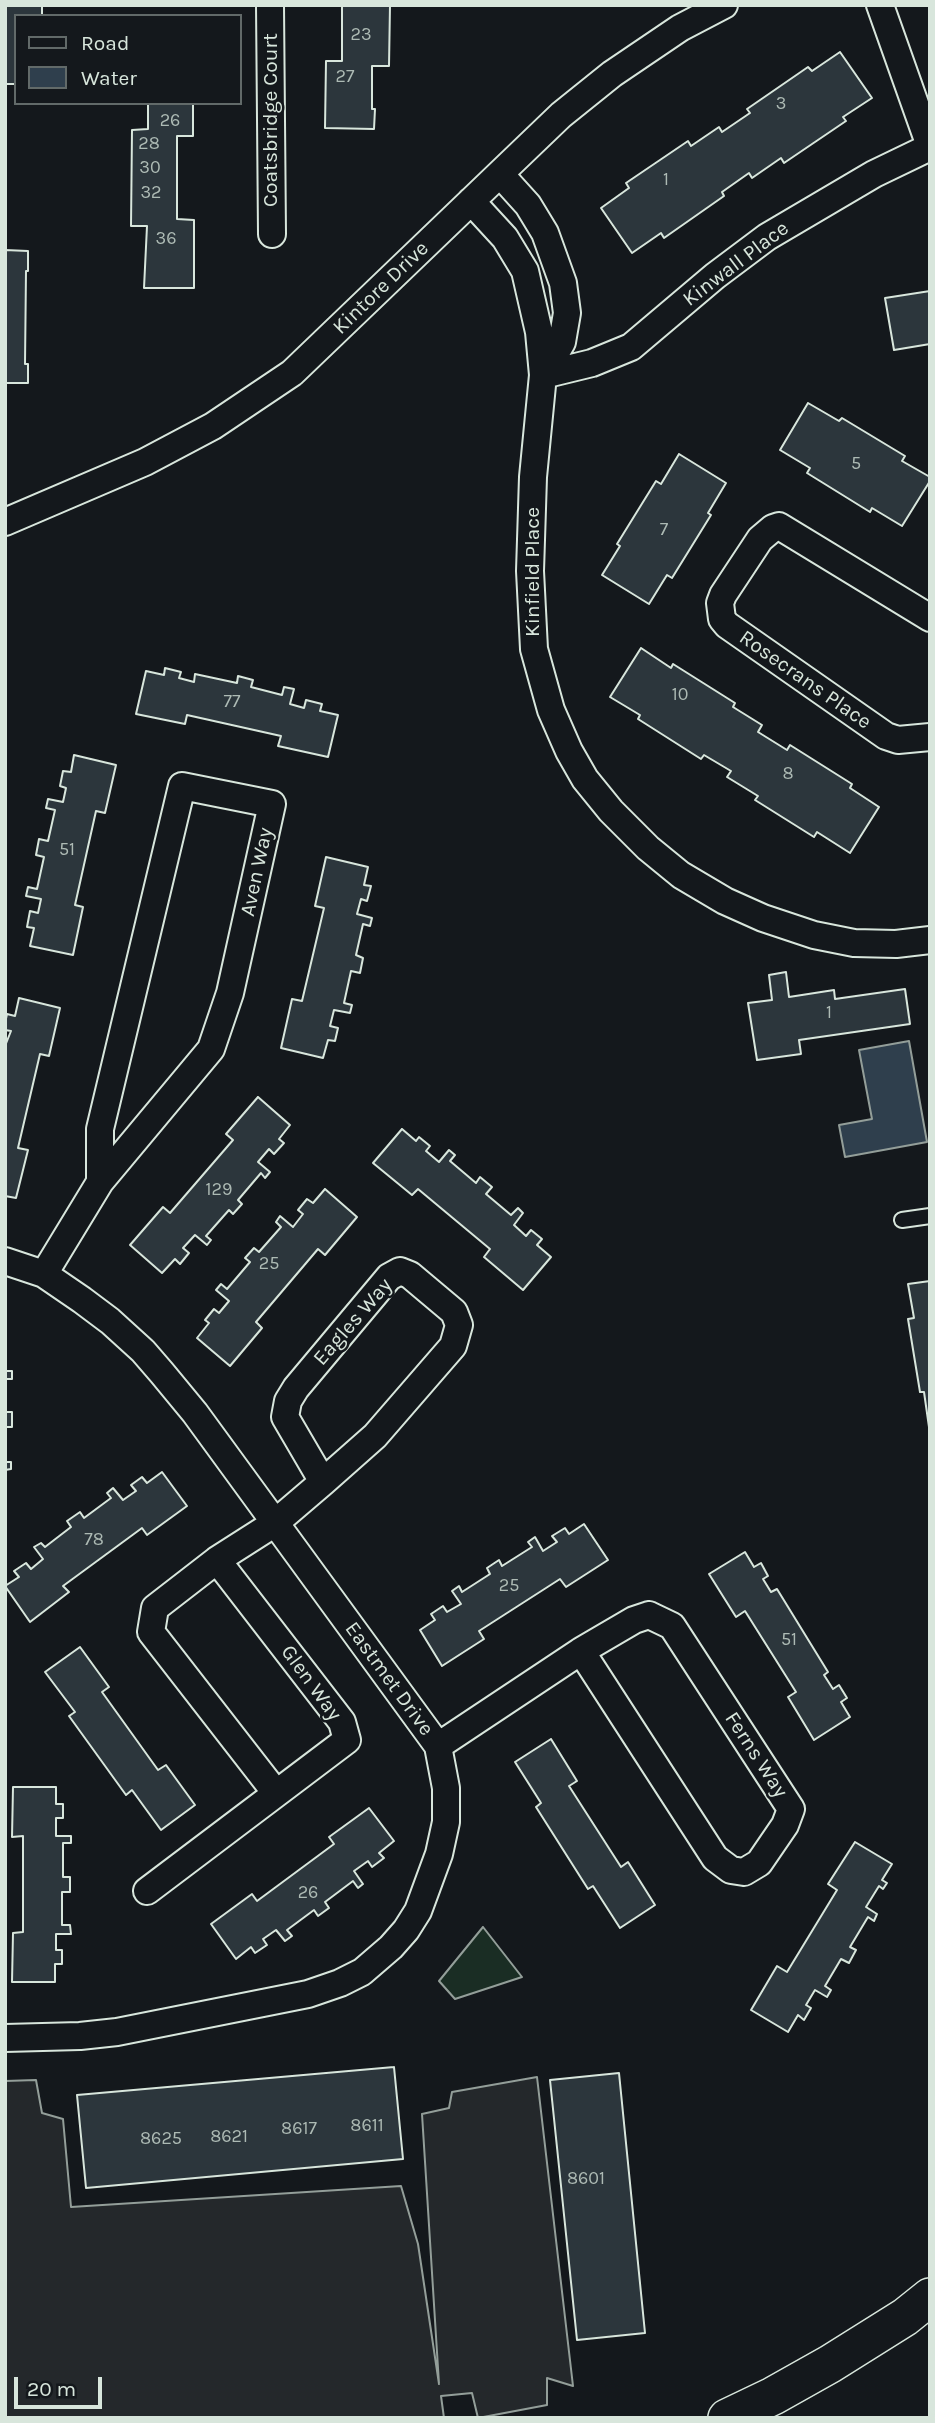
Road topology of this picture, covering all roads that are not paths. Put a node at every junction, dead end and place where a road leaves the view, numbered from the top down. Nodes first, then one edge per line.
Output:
1 (270, 5) edge
2 (724, 5) edge
3 (880, 5) edge
4 (930, 147) edge
5 (500, 174) junction
6 (471, 201) junction
7 (272, 234) dead end
8 (543, 375) junction
9 (5, 522) edge
10 (930, 618) edge
11 (930, 737) edge
12 (930, 940) edge
13 (100, 1182) junction
14 (930, 1216) edge
15 (902, 1220) dead end
16 (5, 1261) edge
17 (44, 1275) junction
18 (323, 1482) junction
19 (275, 1523) junction
20 (217, 1560) junction
21 (581, 1651) junction
22 (438, 1746) junction
23 (276, 1793) junction
24 (147, 1891) dead end
25 (5, 2038) edge
26 (930, 2297) edge
27 (778, 2407) edge
28 (727, 2418) edge

1 - 7 street, Coatsbridge Court
2 - 5 street, Kintore Drive
3 - 4 street, Kinwall Place
4 - 8 street, Kinwall Place
5 - 6 street, Kintore Drive
5 - 8 street, Kinfield Place
6 - 8 street, Kinfield Place
6 - 9 street, Kintore Drive
8 - 12 street, Kinfield Place
10 - 11 street, Rosecrans Place
13 - 13 street, Aven Way
13 - 17 street, Aven Way
14 - 15 lane
16 - 17 street, Eastmet Drive
17 - 19 street, Eastmet Drive
18 - 18 street, Eagles Way
18 - 19 street, Eagles Way
19 - 20 street
19 - 22 street, Eastmet Drive
20 - 23 street
20 - 23 street, Glen Way
21 - 21 street, Ferns Way
21 - 22 street, Ferns Way
22 - 25 street, Eastmet Drive
23 - 24 street, Glen Way
26 - 27 main road
27 - 28 main road

